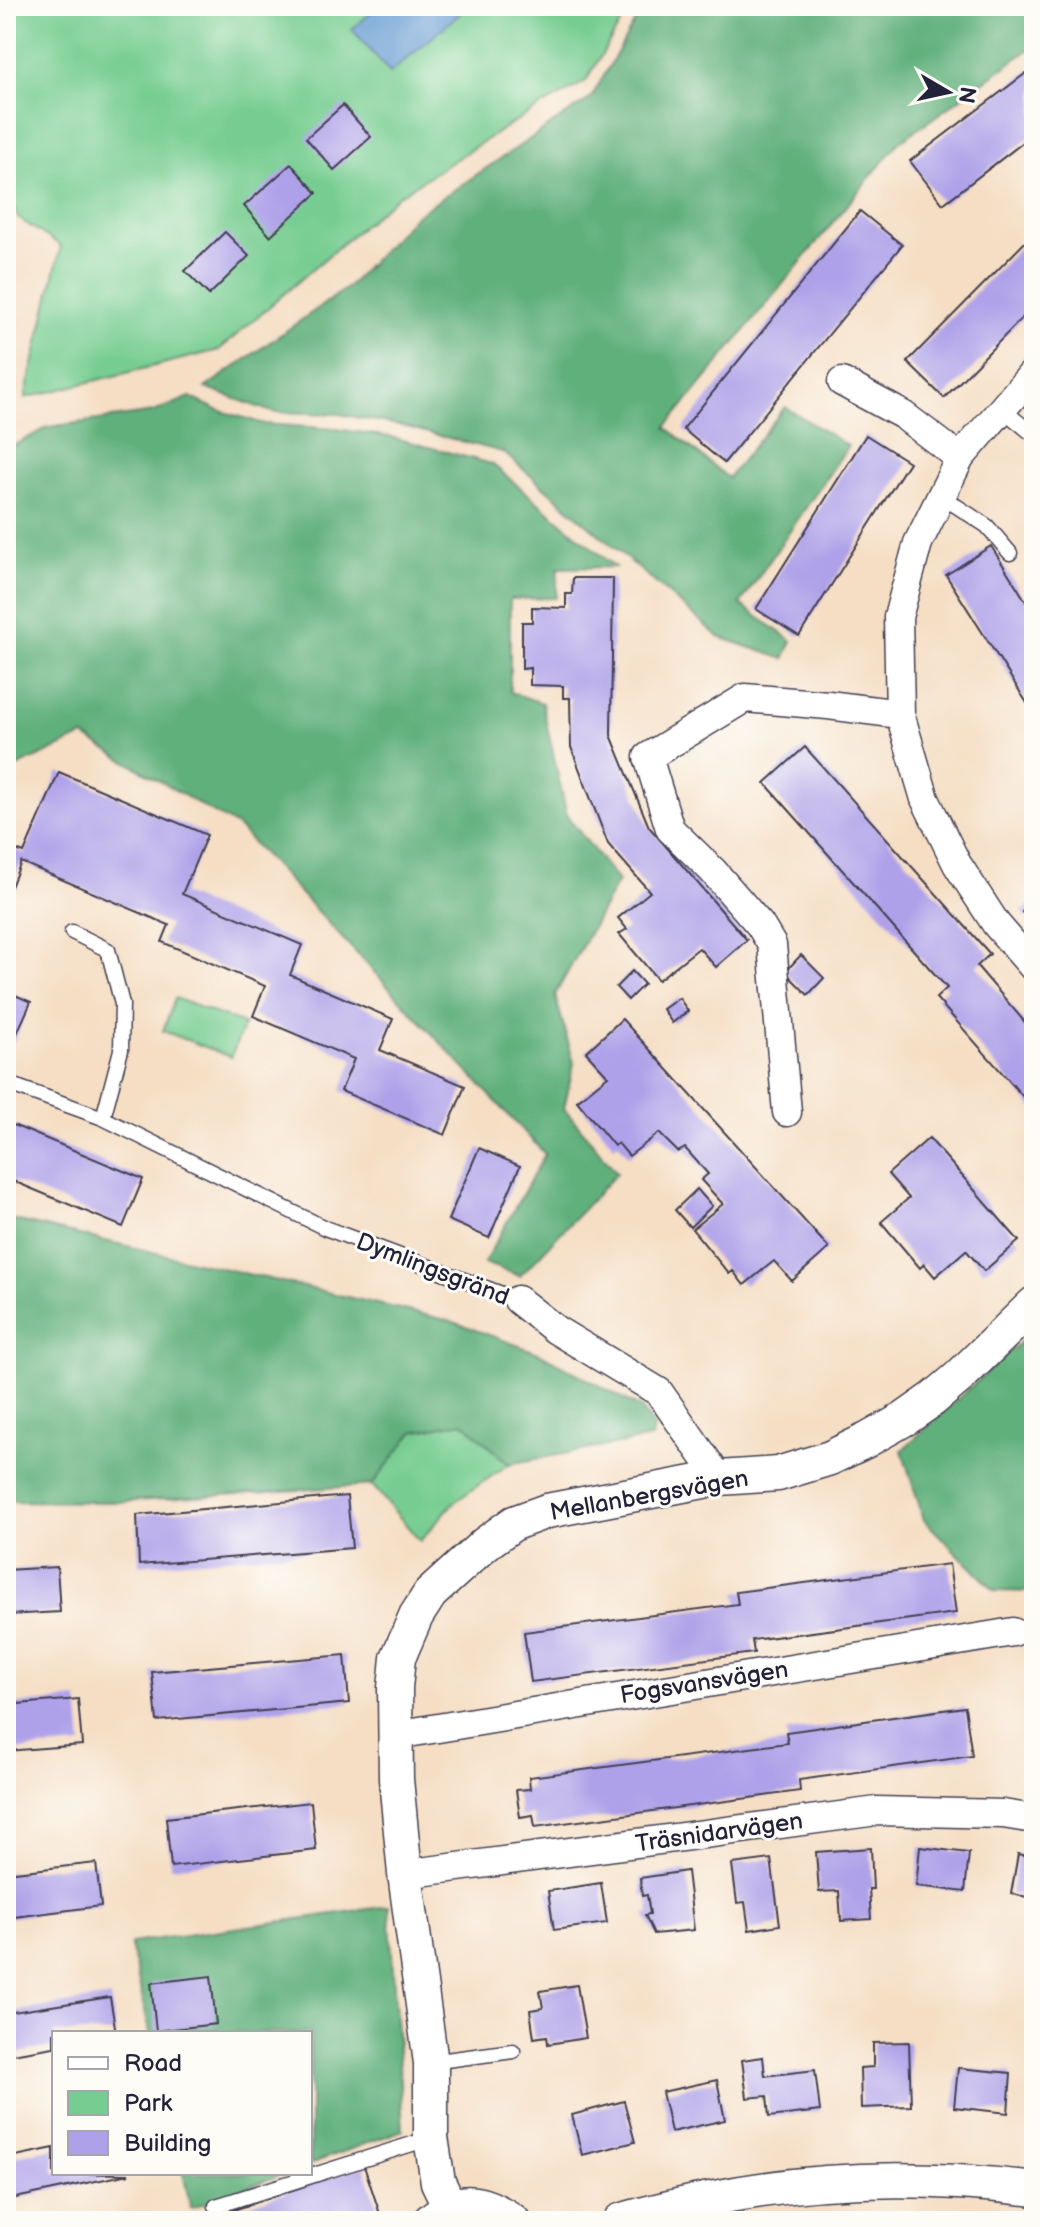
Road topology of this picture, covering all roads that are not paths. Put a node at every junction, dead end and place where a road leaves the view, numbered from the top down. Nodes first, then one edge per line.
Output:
1 (1034, 372) edge
2 (842, 382) dead end
3 (1002, 409) junction
4 (1034, 435) edge
5 (960, 458) junction
6 (941, 496) junction
7 (1010, 553) dead end
8 (900, 714) junction
9 (72, 932) dead end
10 (1034, 968) edge
11 (6, 1083) edge
12 (787, 1112) dead end
13 (103, 1118) junction
14 (518, 1300) joint
15 (1034, 1304) edge
16 (719, 1478) junction
17 (1013, 1632) dead end
18 (396, 1735) junction
19 (1034, 1819) edge
20 (405, 1874) junction
21 (513, 2051) dead end
22 (431, 2063) junction
23 (431, 2138) junction
24 (1034, 2189) edge
25 (216, 2206) dead end
26 (440, 2214) edge
27 (513, 2221) edge
28 (620, 2221) edge

1 - 3 street
2 - 5 street
3 - 4 lane
3 - 5 street
5 - 6 street
6 - 7 lane
6 - 8 street
8 - 10 street
8 - 12 street
9 - 13 lane
11 - 13 lane, Dymlingsgränd
13 - 14 lane, Dymlingsgränd
14 - 16 street, Dymlingsgränd
15 - 16 street, Mellanbergsvägen
16 - 18 street, Mellanbergsvägen
17 - 18 street, Fogsvansvägen
18 - 20 street, Mellanbergsvägen
19 - 20 street, Träsnidarvägen
20 - 22 street, Mellanbergsvägen
21 - 22 lane
22 - 23 street, Mellanbergsvägen
23 - 25 lane
23 - 26 street, Mellanbergsvägen
24 - 28 street
26 - 27 street

